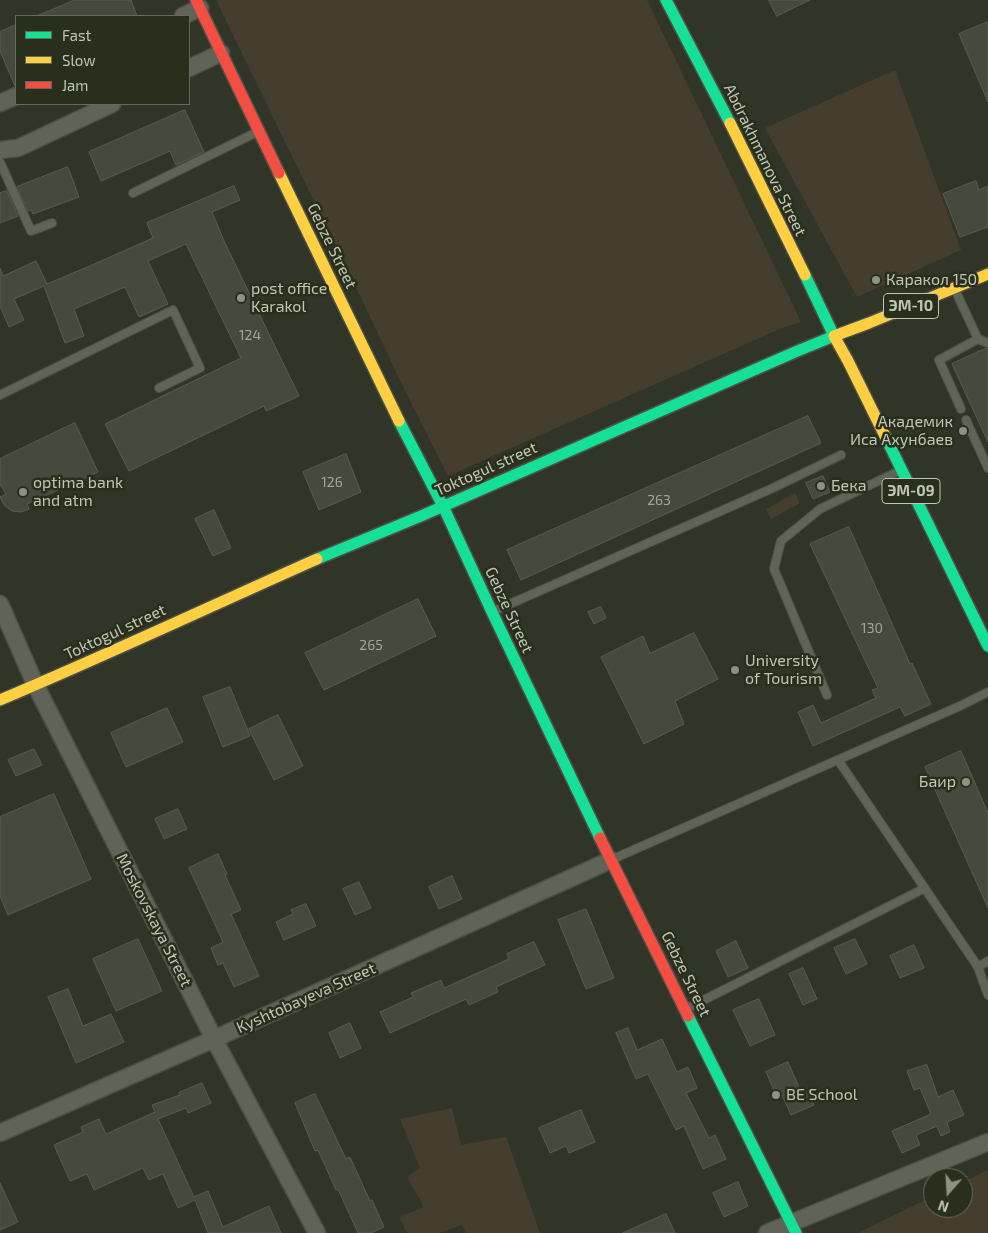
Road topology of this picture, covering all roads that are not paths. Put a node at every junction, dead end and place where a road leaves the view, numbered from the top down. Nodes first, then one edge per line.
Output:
1 (666, 0) edge
2 (198, 4) edge
3 (184, 15) edge
4 (221, 53) junction
5 (190, 68) edge
6 (15, 96) edge
7 (0, 103) edge
8 (110, 105) edge
9 (258, 131) junction
10 (0, 150) edge
11 (0, 162) edge
12 (134, 192) dead end
13 (52, 223) dead end
14 (988, 274) edge
15 (954, 288) junction
16 (834, 336) junction
17 (978, 339) junction
18 (988, 343) edge
19 (159, 388) dead end
20 (0, 395) edge
21 (961, 409) dead end
22 (966, 420) dead end
23 (841, 455) dead end
24 (988, 468) edge
25 (901, 470) junction
26 (443, 506) junction
27 (0, 604) edge
28 (492, 612) junction
29 (988, 646) edge
30 (36, 686) junction
31 (988, 692) edge
32 (827, 695) dead end
33 (0, 700) edge
34 (838, 760) junction
35 (611, 860) junction
36 (925, 888) junction
37 (988, 961) edge
38 (978, 967) junction
39 (988, 995) edge
40 (685, 1009) junction
41 (214, 1039) junction
42 (0, 1133) edge
43 (988, 1142) edge
44 (794, 1228) edge
45 (317, 1233) edge
46 (767, 1233) edge

1 - 16 main road, Abdrakhmanova Street
2 - 3 street
2 - 4 main road, Gebze Street
4 - 5 street
4 - 9 main road, Gebze Street
6 - 7 street
8 - 10 street
9 - 12 lane
9 - 26 main road, Gebze Street
11 - 13 lane
14 - 15 main road, Toktogul street / ЭМ-10
15 - 16 main road, Toktogul street / ЭМ-10
15 - 17 lane
16 - 25 main road, ЭМ-09
16 - 26 main road, Toktogul street
17 - 18 lane
17 - 21 lane
19 - 20 lane
22 - 24 lane
23 - 28 lane
25 - 29 main road, ЭМ-09
25 - 32 lane
26 - 28 main road, Gebze Street
26 - 30 main road, Toktogul street
27 - 30 street, Moskovskaya Street
28 - 35 main road, Gebze Street
30 - 33 main road, Toktogul street
30 - 41 street, Moskovskaya Street
31 - 34 lane
34 - 35 lane
34 - 36 lane
35 - 40 main road, Gebze Street
35 - 41 street, Kyshtobayeva Street
36 - 38 lane
36 - 40 lane
37 - 38 lane
38 - 39 lane
40 - 44 main road, Gebze Street
41 - 42 street, Kyshtobayeva Street
41 - 45 street, Moskovskaya Street
43 - 44 street
44 - 46 street

